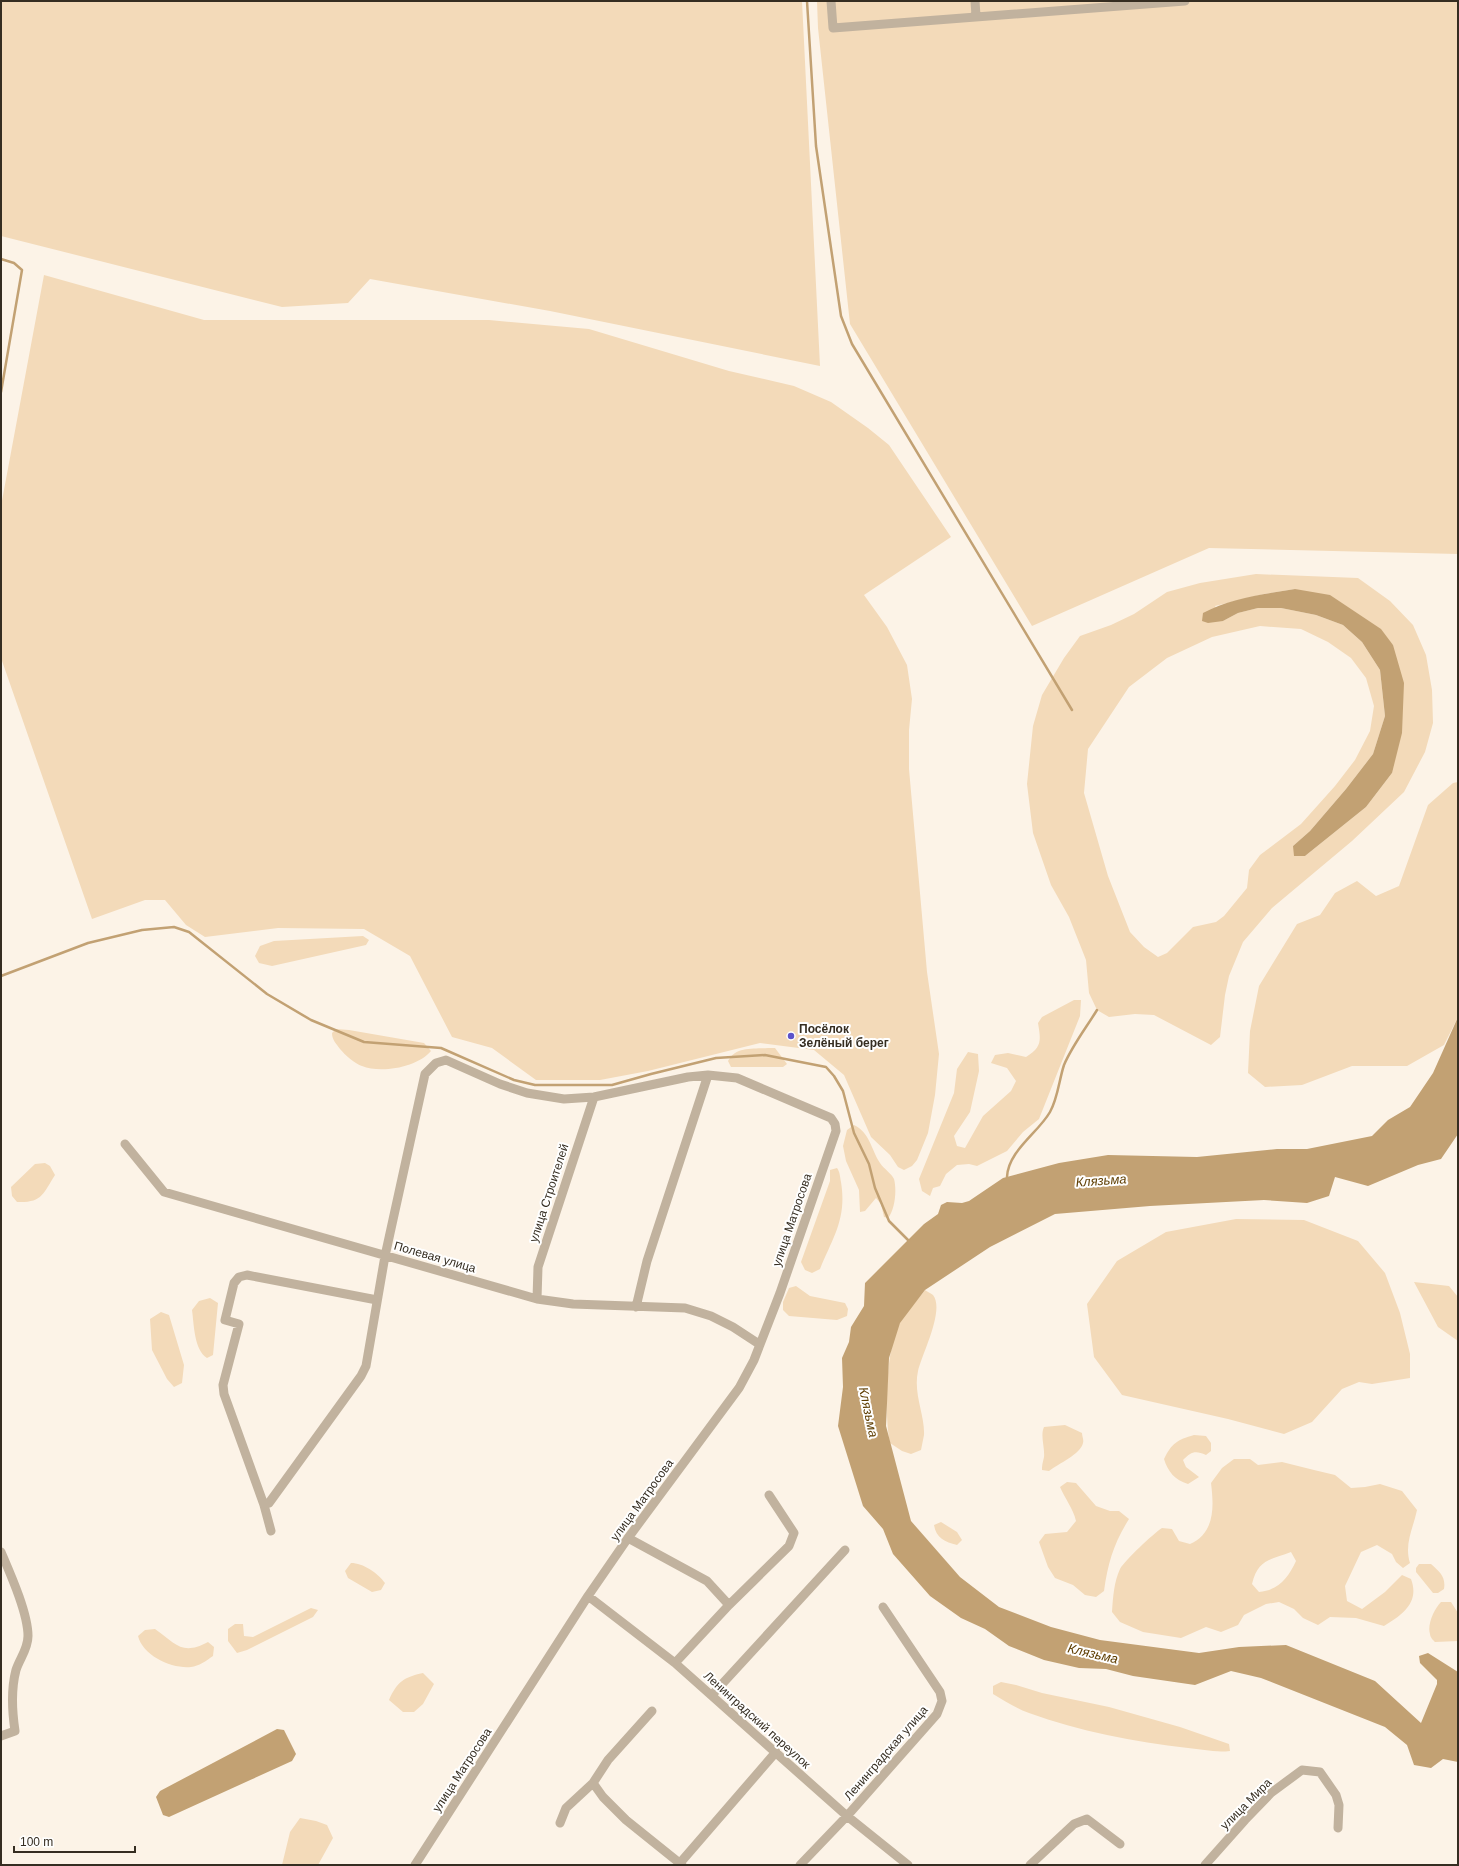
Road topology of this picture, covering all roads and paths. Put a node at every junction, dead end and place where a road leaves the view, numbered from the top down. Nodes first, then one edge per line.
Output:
1 (831, 1) edge
2 (975, 1) edge
3 (1185, 1) edge
4 (1120, 4) edge
5 (976, 16) junction
6 (708, 1075) junction
7 (594, 1097) junction
8 (125, 1144) dead end
9 (385, 1256) junction
10 (538, 1299) junction
11 (377, 1300) junction
12 (636, 1307) junction
13 (759, 1344) junction
14 (769, 1495) dead end
15 (264, 1505) junction
16 (271, 1531) dead end
17 (628, 1538) junction
18 (845, 1550) dead end
19 (1, 1552) edge
20 (588, 1596) junction
21 (729, 1605) junction
22 (883, 1607) dead end
23 (675, 1663) junction
24 (712, 1695) junction
25 (652, 1711) dead end
26 (1, 1736) edge
27 (776, 1752) junction
28 (593, 1783) junction
29 (847, 1816) junction
30 (560, 1823) dead end
31 (1338, 1828) dead end
32 (1120, 1844) dead end
33 (418, 1864) edge
34 (681, 1864) edge
35 (800, 1865) edge
36 (908, 1865) edge
37 (1030, 1865) edge
38 (1205, 1865) edge

1 - 5 street
2 - 5 street
3 - 4 street
4 - 5 street
6 - 7 street
6 - 12 street
6 - 13 street, улица Матросова
7 - 9 street
7 - 10 street, улица Строителей
8 - 9 street, Полевая улица
9 - 10 street, Полевая улица
9 - 11 street
10 - 12 street, Полевая улица
11 - 15 street
11 - 15 street
12 - 13 street, Полевая улица
13 - 17 street, улица Матросова
14 - 21 street
15 - 16 street
17 - 20 street, улица Матросова
17 - 21 street
18 - 24 street
19 - 26 street
20 - 23 street, Ленинградский переулок
20 - 33 street, улица Матросова
21 - 23 street
22 - 29 street, Ленинградская улица
23 - 24 street, Ленинградский переулок
24 - 27 street, Ленинградский переулок
25 - 28 street
27 - 29 street, Ленинградский переулок
27 - 34 street
28 - 30 street
28 - 34 street
29 - 35 street, Ленинградская улица
29 - 36 street, Ленинградский переулок
31 - 38 street, улица Мира
32 - 37 street

